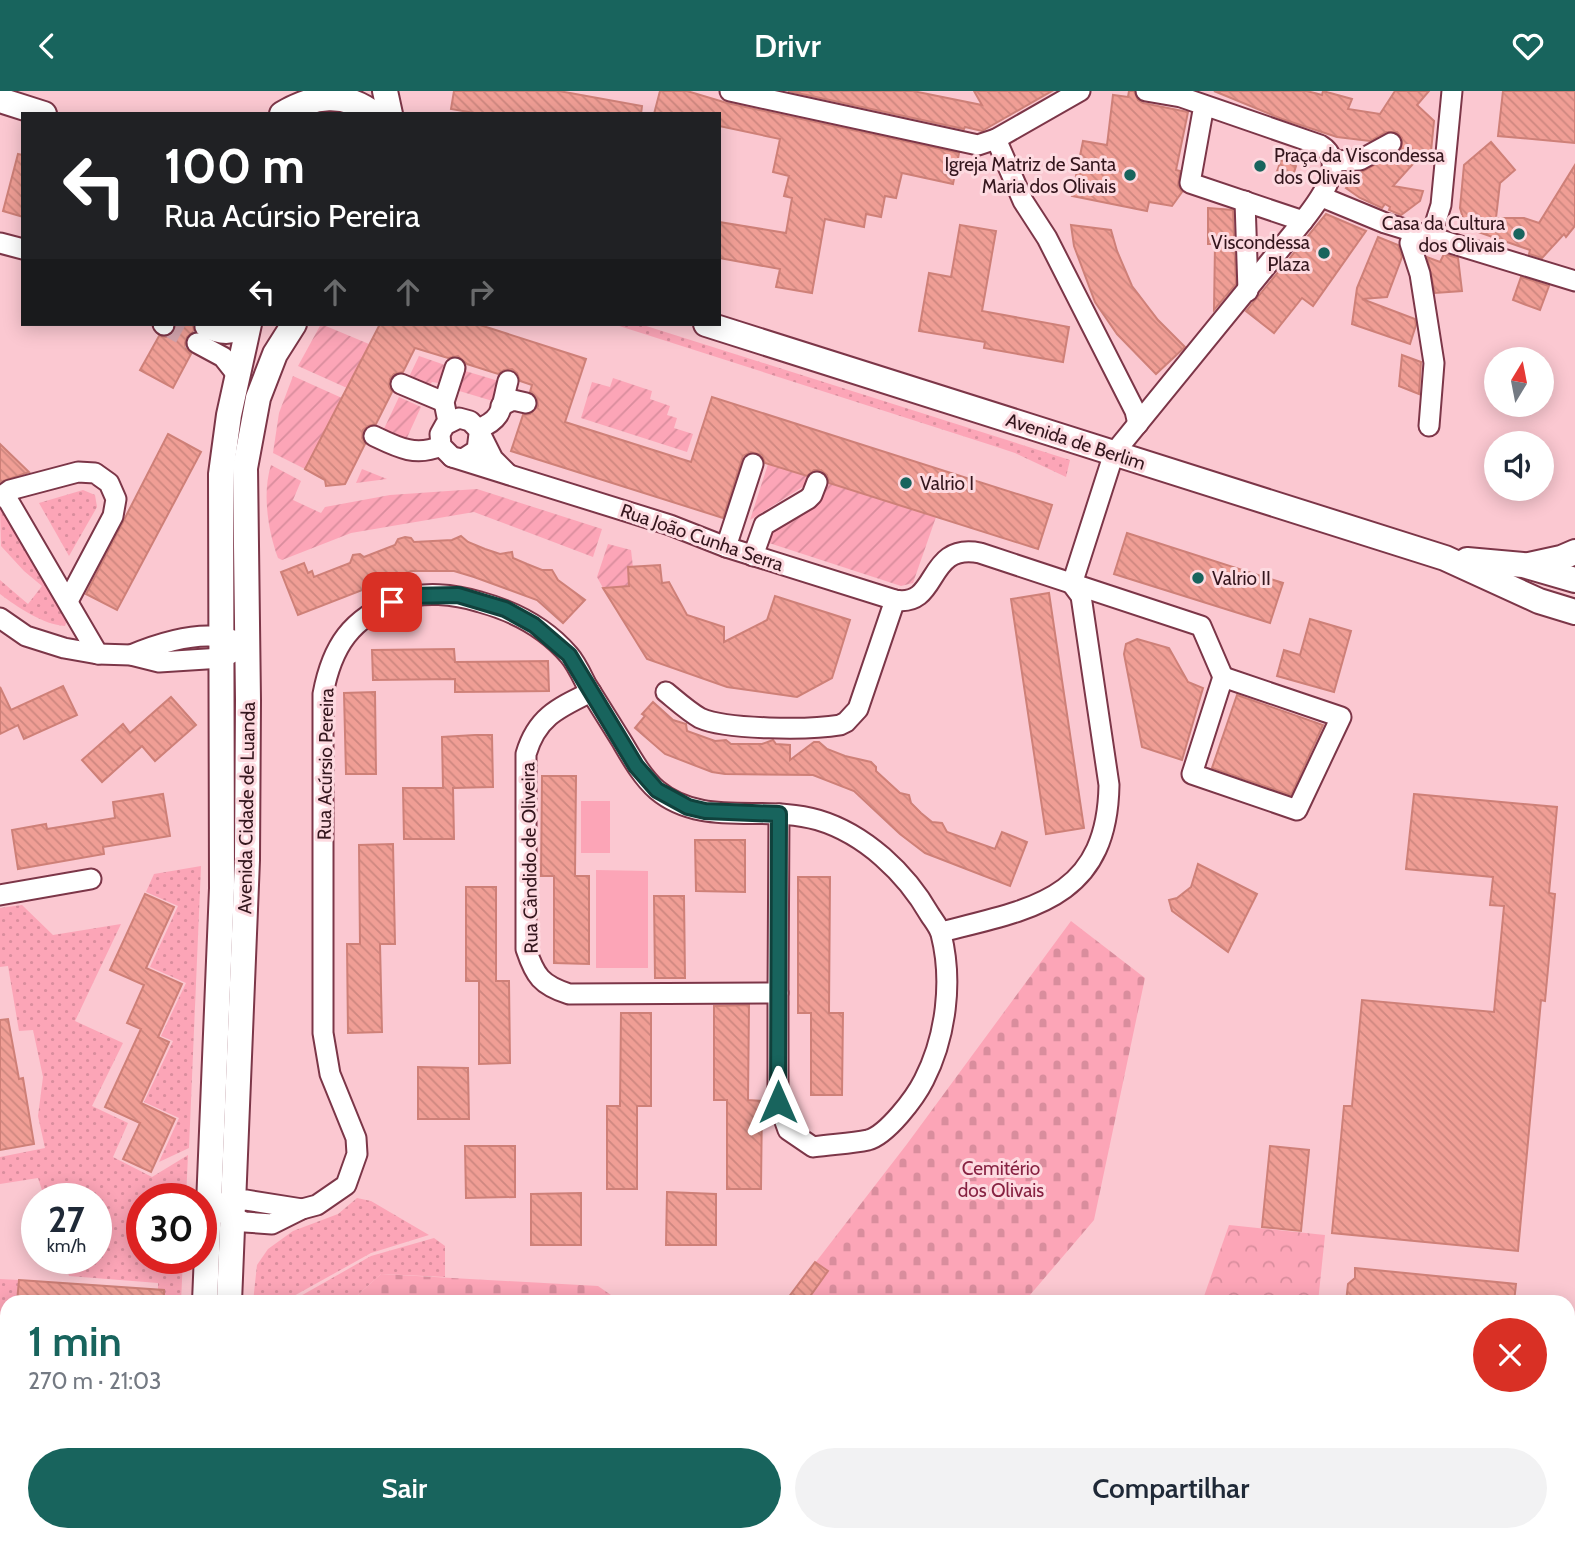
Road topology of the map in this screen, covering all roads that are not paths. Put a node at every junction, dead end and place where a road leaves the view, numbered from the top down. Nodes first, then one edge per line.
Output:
1 (303, 91) edge
2 (385, 91) edge
3 (730, 91) edge
4 (1080, 91) edge
5 (1146, 91) edge
6 (1452, 91) edge
7 (0, 100) edge
8 (1204, 105) junction
9 (38, 112) edge
10 (284, 112) edge
11 (285, 112) edge
12 (371, 112) edge
13 (390, 112) edge
14 (996, 139) junction
15 (1391, 142) dead end
16 (1333, 161) junction
17 (1322, 197) junction
18 (1245, 201) junction
19 (1303, 221) junction
20 (1423, 235) junction
21 (0, 243) edge
22 (21, 248) edge
23 (1575, 281) edge
24 (1248, 291) junction
25 (246, 326) edge
26 (249, 326) edge
27 (293, 326) edge
28 (712, 326) edge
29 (455, 368) dead end
30 (238, 376) junction
31 (508, 381) dead end
32 (401, 384) dead end
33 (444, 402) junction
34 (527, 403) dead end
35 (501, 406) junction
36 (448, 422) junction
37 (1138, 424) junction
38 (1429, 426) dead end
39 (479, 431) junction
40 (374, 436) dead end
41 (447, 452) junction
42 (1114, 453) junction
43 (753, 464) dead end
44 (509, 474) junction
45 (817, 482) dead end
46 (3, 496) edge
47 (726, 547) junction
48 (1575, 552) edge
49 (753, 556) junction
50 (1445, 558) junction
51 (1523, 565) junction
52 (1575, 580) edge
53 (1072, 584) junction
54 (895, 600) junction
55 (68, 601) junction
56 (1539, 601) junction
57 (1575, 612) edge
58 (0, 618) edge
59 (1575, 632) edge
60 (247, 645) junction
61 (222, 647) junction
62 (98, 654) junction
63 (1223, 677) junction
64 (591, 692) junction
65 (666, 692) dead end
66 (779, 814) junction
67 (91, 879) dead end
68 (0, 895) edge
69 (940, 932) junction
70 (778, 993) junction
71 (209, 1183) edge
72 (217, 1208) edge
73 (233, 1209) junction
74 (206, 1274) edge
75 (205, 1295) edge
76 (229, 1295) edge

1 - 10 main road
2 - 13 main road
3 - 14 street
4 - 14 street
5 - 8 street
6 - 20 street
7 - 9 main road
8 - 16 street
8 - 18 street
11 - 12 main road
14 - 37 street
15 - 16 street
16 - 17 street
17 - 19 street
17 - 20 street
18 - 19 street
18 - 24 street
19 - 24 street
20 - 23 street
20 - 38 street
21 - 22 street
24 - 37 street
25 - 30 street
26 - 30 main road, Avenida Cidade de Luanda
27 - 60 main road, Avenida Cidade de Luanda
28 - 42 main road, Avenida de Berlim
29 - 33 street
30 - 61 main road, Avenida Cidade de Luanda
31 - 35 street
32 - 33 street
33 - 36 street
34 - 35 street
35 - 39 street
36 - 39 street
36 - 41 street
37 - 42 street
39 - 41 street
39 - 44 street
40 - 41 street
41 - 44 street, Rua João Cunha Serra
42 - 50 main road, Avenida de Berlim
42 - 53 street
43 - 47 street
44 - 47 street, Rua João Cunha Serra
45 - 49 street
46 - 55 street
46 - 55 street
47 - 49 street, Rua João Cunha Serra
48 - 51 main road
49 - 54 street, Rua João Cunha Serra
50 - 51 main road, Avenida de Berlim
50 - 56 main road, Avenida de Berlim
51 - 52 main road, Avenida de Berlim
53 - 54 street
53 - 63 street
53 - 69 street
54 - 65 street
55 - 62 street
56 - 57 main road, Avenida de Berlim
56 - 59 main road
58 - 62 street
60 - 61 street
60 - 73 main road, Avenida Cidade de Luanda
61 - 62 street
61 - 71 main road, Avenida Cidade de Luanda
63 - 63 street
64 - 66 street, Rua Acúrsio Pereira
64 - 70 street, Rua Cândido de Oliveira
64 - 73 street, Rua Acúrsio Pereira
66 - 69 street, Rua Acúrsio Pereira
66 - 70 street
67 - 68 street
69 - 70 street, Rua Acúrsio Pereira
72 - 73 street, Rua Acúrsio Pereira
73 - 76 main road, Avenida Cidade de Luanda
74 - 75 main road, Avenida Cidade de Luanda

